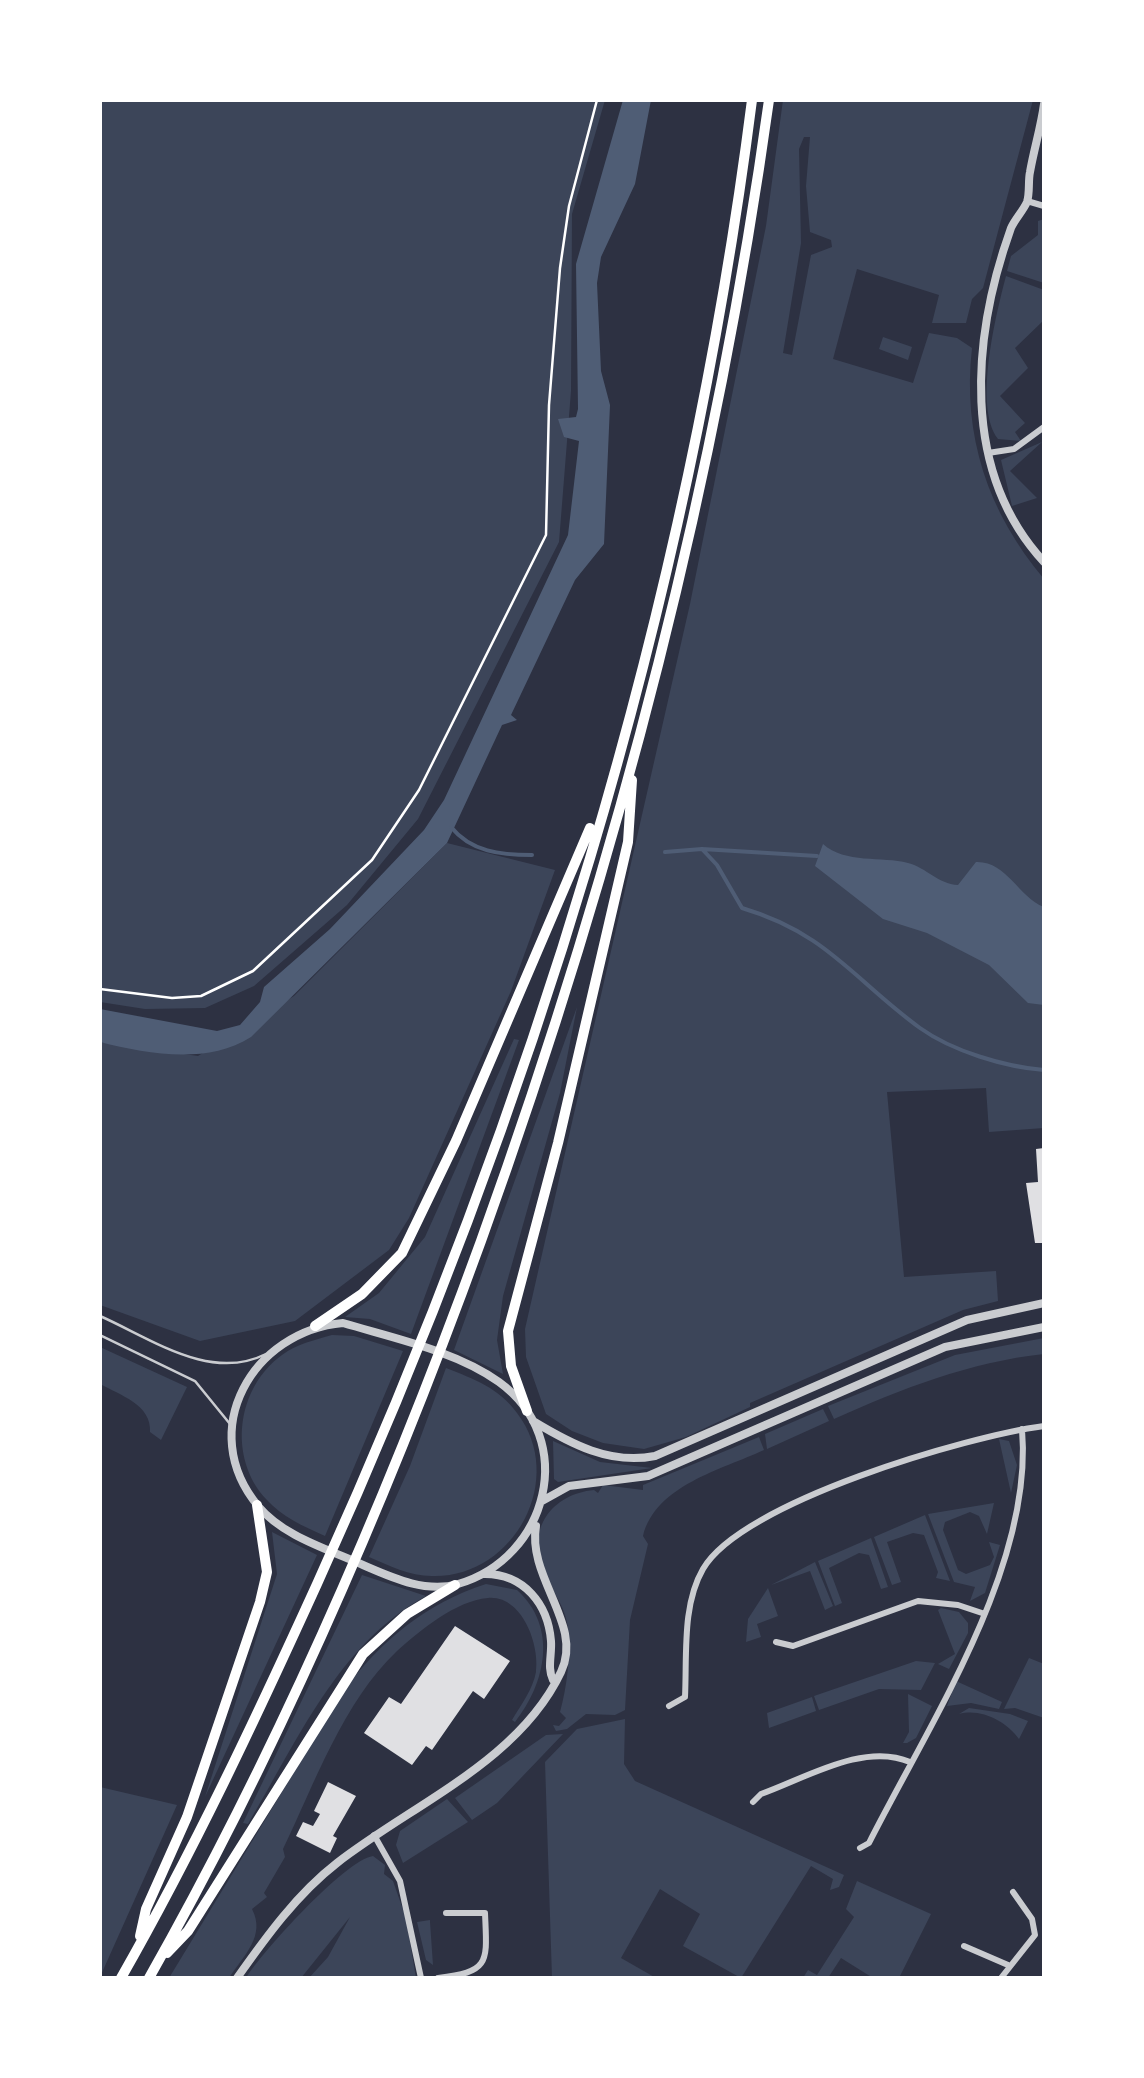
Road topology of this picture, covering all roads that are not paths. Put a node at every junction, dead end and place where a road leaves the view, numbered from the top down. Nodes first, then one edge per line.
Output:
1 (752, 100) edge
2 (769, 100) edge
3 (1044, 104) edge
4 (1028, 200) junction
5 (1044, 206) edge
6 (1044, 427) edge
7 (988, 453) junction
8 (1044, 562) edge
9 (634, 757) junction
10 (610, 780) junction
11 (1044, 1303) edge
12 (100, 1316) edge
13 (316, 1326) junction
14 (1044, 1327) edge
15 (100, 1335) edge
16 (270, 1352) junction
17 (530, 1416) junction
18 (1044, 1426) edge
19 (233, 1429) junction
20 (1022, 1429) junction
21 (542, 1501) junction
22 (257, 1505) junction
23 (536, 1521) junction
24 (483, 1574) junction
25 (455, 1585) junction
26 (982, 1613) junction
27 (776, 1642) dead end
28 (554, 1680) junction
29 (669, 1706) dead end
30 (910, 1762) junction
31 (754, 1802) dead end
32 (374, 1835) junction
33 (860, 1848) dead end
34 (1012, 1892) dead end
35 (446, 1914) dead end
36 (964, 1946) dead end
37 (136, 1952) junction
38 (157, 1964) junction
39 (1008, 1966) junction
40 (121, 1978) edge
41 (149, 1978) edge
42 (237, 1978) edge
43 (421, 1978) edge
44 (438, 1978) edge
45 (1002, 1978) edge

1 - 10 highway
2 - 9 highway
3 - 4 street
4 - 5 street
4 - 7 street
6 - 7 street
7 - 8 street
9 - 17 highway
9 - 38 highway
10 - 13 highway
10 - 37 highway
11 - 17 street
12 - 16 lane
13 - 16 street
13 - 17 street
14 - 21 street
15 - 19 lane
16 - 19 street
17 - 21 street
18 - 20 street
19 - 22 street
20 - 26 street
20 - 29 street
21 - 23 street
22 - 25 street
22 - 37 highway
23 - 24 street
23 - 28 street
24 - 25 street
24 - 28 street
25 - 38 highway
26 - 27 street
26 - 30 street
28 - 32 street
30 - 31 street
30 - 33 street
32 - 42 street
32 - 43 street
34 - 39 street
35 - 44 street
36 - 39 street
37 - 40 highway
38 - 41 highway
39 - 45 street

